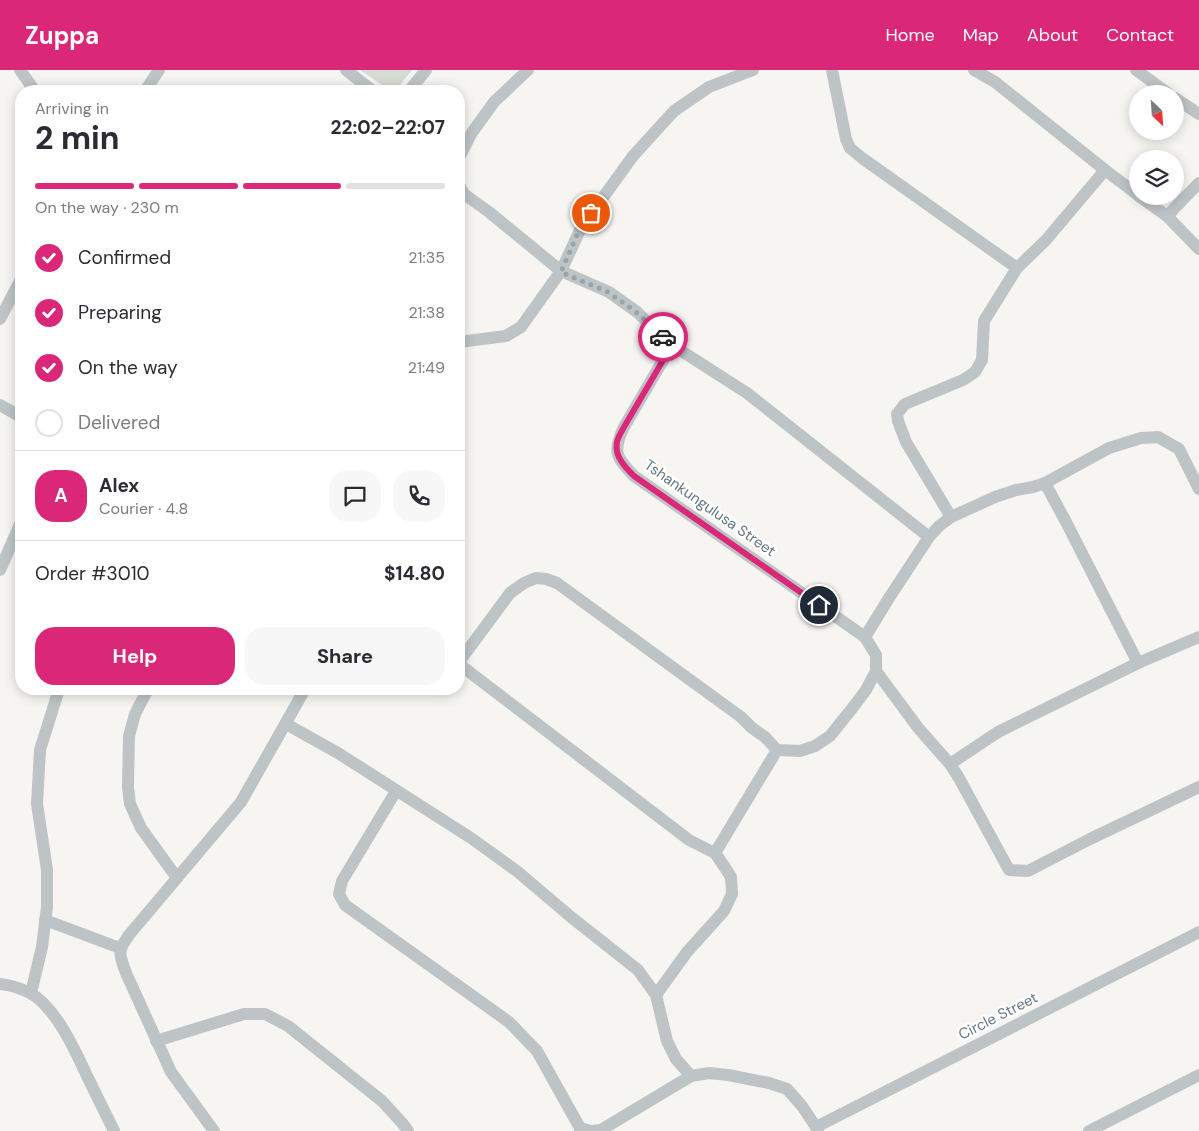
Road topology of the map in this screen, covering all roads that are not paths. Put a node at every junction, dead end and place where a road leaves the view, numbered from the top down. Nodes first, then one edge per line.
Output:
1 (20, 70) edge
2 (159, 70) edge
3 (346, 70) edge
4 (426, 70) edge
5 (528, 70) edge
6 (753, 70) edge
7 (832, 70) edge
8 (974, 70) edge
9 (1144, 72) edge
10 (31, 85) edge
11 (149, 85) edge
12 (365, 85) edge
13 (414, 85) edge
14 (1159, 85) edge
15 (1184, 104) edge
16 (1199, 114) edge
17 (465, 146) edge
18 (1105, 170) junction
19 (1199, 183) edge
20 (1129, 189) edge
21 (465, 195) edge
22 (1151, 205) edge
23 (1167, 216) junction
24 (1199, 249) edge
25 (1017, 268) junction
26 (561, 272) junction
27 (15, 290) edge
28 (0, 319) edge
29 (465, 341) edge
30 (672, 345) junction
31 (0, 404) edge
32 (15, 413) edge
33 (1045, 483) junction
34 (1199, 489) edge
35 (951, 517) junction
36 (15, 536) edge
37 (929, 537) junction
38 (0, 570) edge
39 (865, 637) junction
40 (1199, 637) edge
41 (465, 655) edge
42 (1138, 663) junction
43 (465, 668) edge
44 (876, 671) junction
45 (57, 695) edge
46 (145, 695) edge
47 (302, 695) edge
48 (286, 724) junction
49 (777, 750) junction
50 (950, 764) junction
51 (1199, 787) edge
52 (396, 791) junction
53 (715, 853) junction
54 (177, 878) junction
55 (45, 920) junction
56 (1199, 932) edge
57 (120, 948) junction
58 (0, 984) edge
59 (31, 993) junction
60 (656, 995) junction
61 (156, 1041) junction
62 (1199, 1075) edge
63 (691, 1076) junction
64 (580, 1129) edge
65 (817, 1129) edge
66 (114, 1131) edge
67 (214, 1131) edge
68 (408, 1131) edge
69 (1089, 1131) edge

1 - 10 street
2 - 11 street
3 - 12 street
4 - 13 street
5 - 17 street
6 - 26 street
7 - 25 street
8 - 18 street
9 - 14 street
15 - 16 street
18 - 20 street
18 - 25 street
19 - 23 street
21 - 26 street
22 - 23 street
23 - 24 street
25 - 35 street
26 - 29 street
26 - 30 street
27 - 28 street
30 - 37 street
30 - 39 street, Tshankungulusa Street
31 - 32 street
33 - 34 street
33 - 35 street
33 - 42 street
35 - 37 street
36 - 38 street
37 - 39 street
39 - 44 street
40 - 42 street
41 - 49 street
42 - 50 street
43 - 53 street
44 - 49 street
44 - 50 street
45 - 55 street
46 - 54 street
47 - 48 street
48 - 52 street
48 - 54 street
49 - 53 street
50 - 51 street
52 - 60 street
52 - 64 street
53 - 60 street
54 - 57 street
55 - 57 street
55 - 59 street
56 - 65 street, Circle Street
57 - 61 street
58 - 59 street
59 - 66 street
60 - 63 street
61 - 67 street
61 - 68 street
62 - 69 street
63 - 64 street
63 - 65 street

